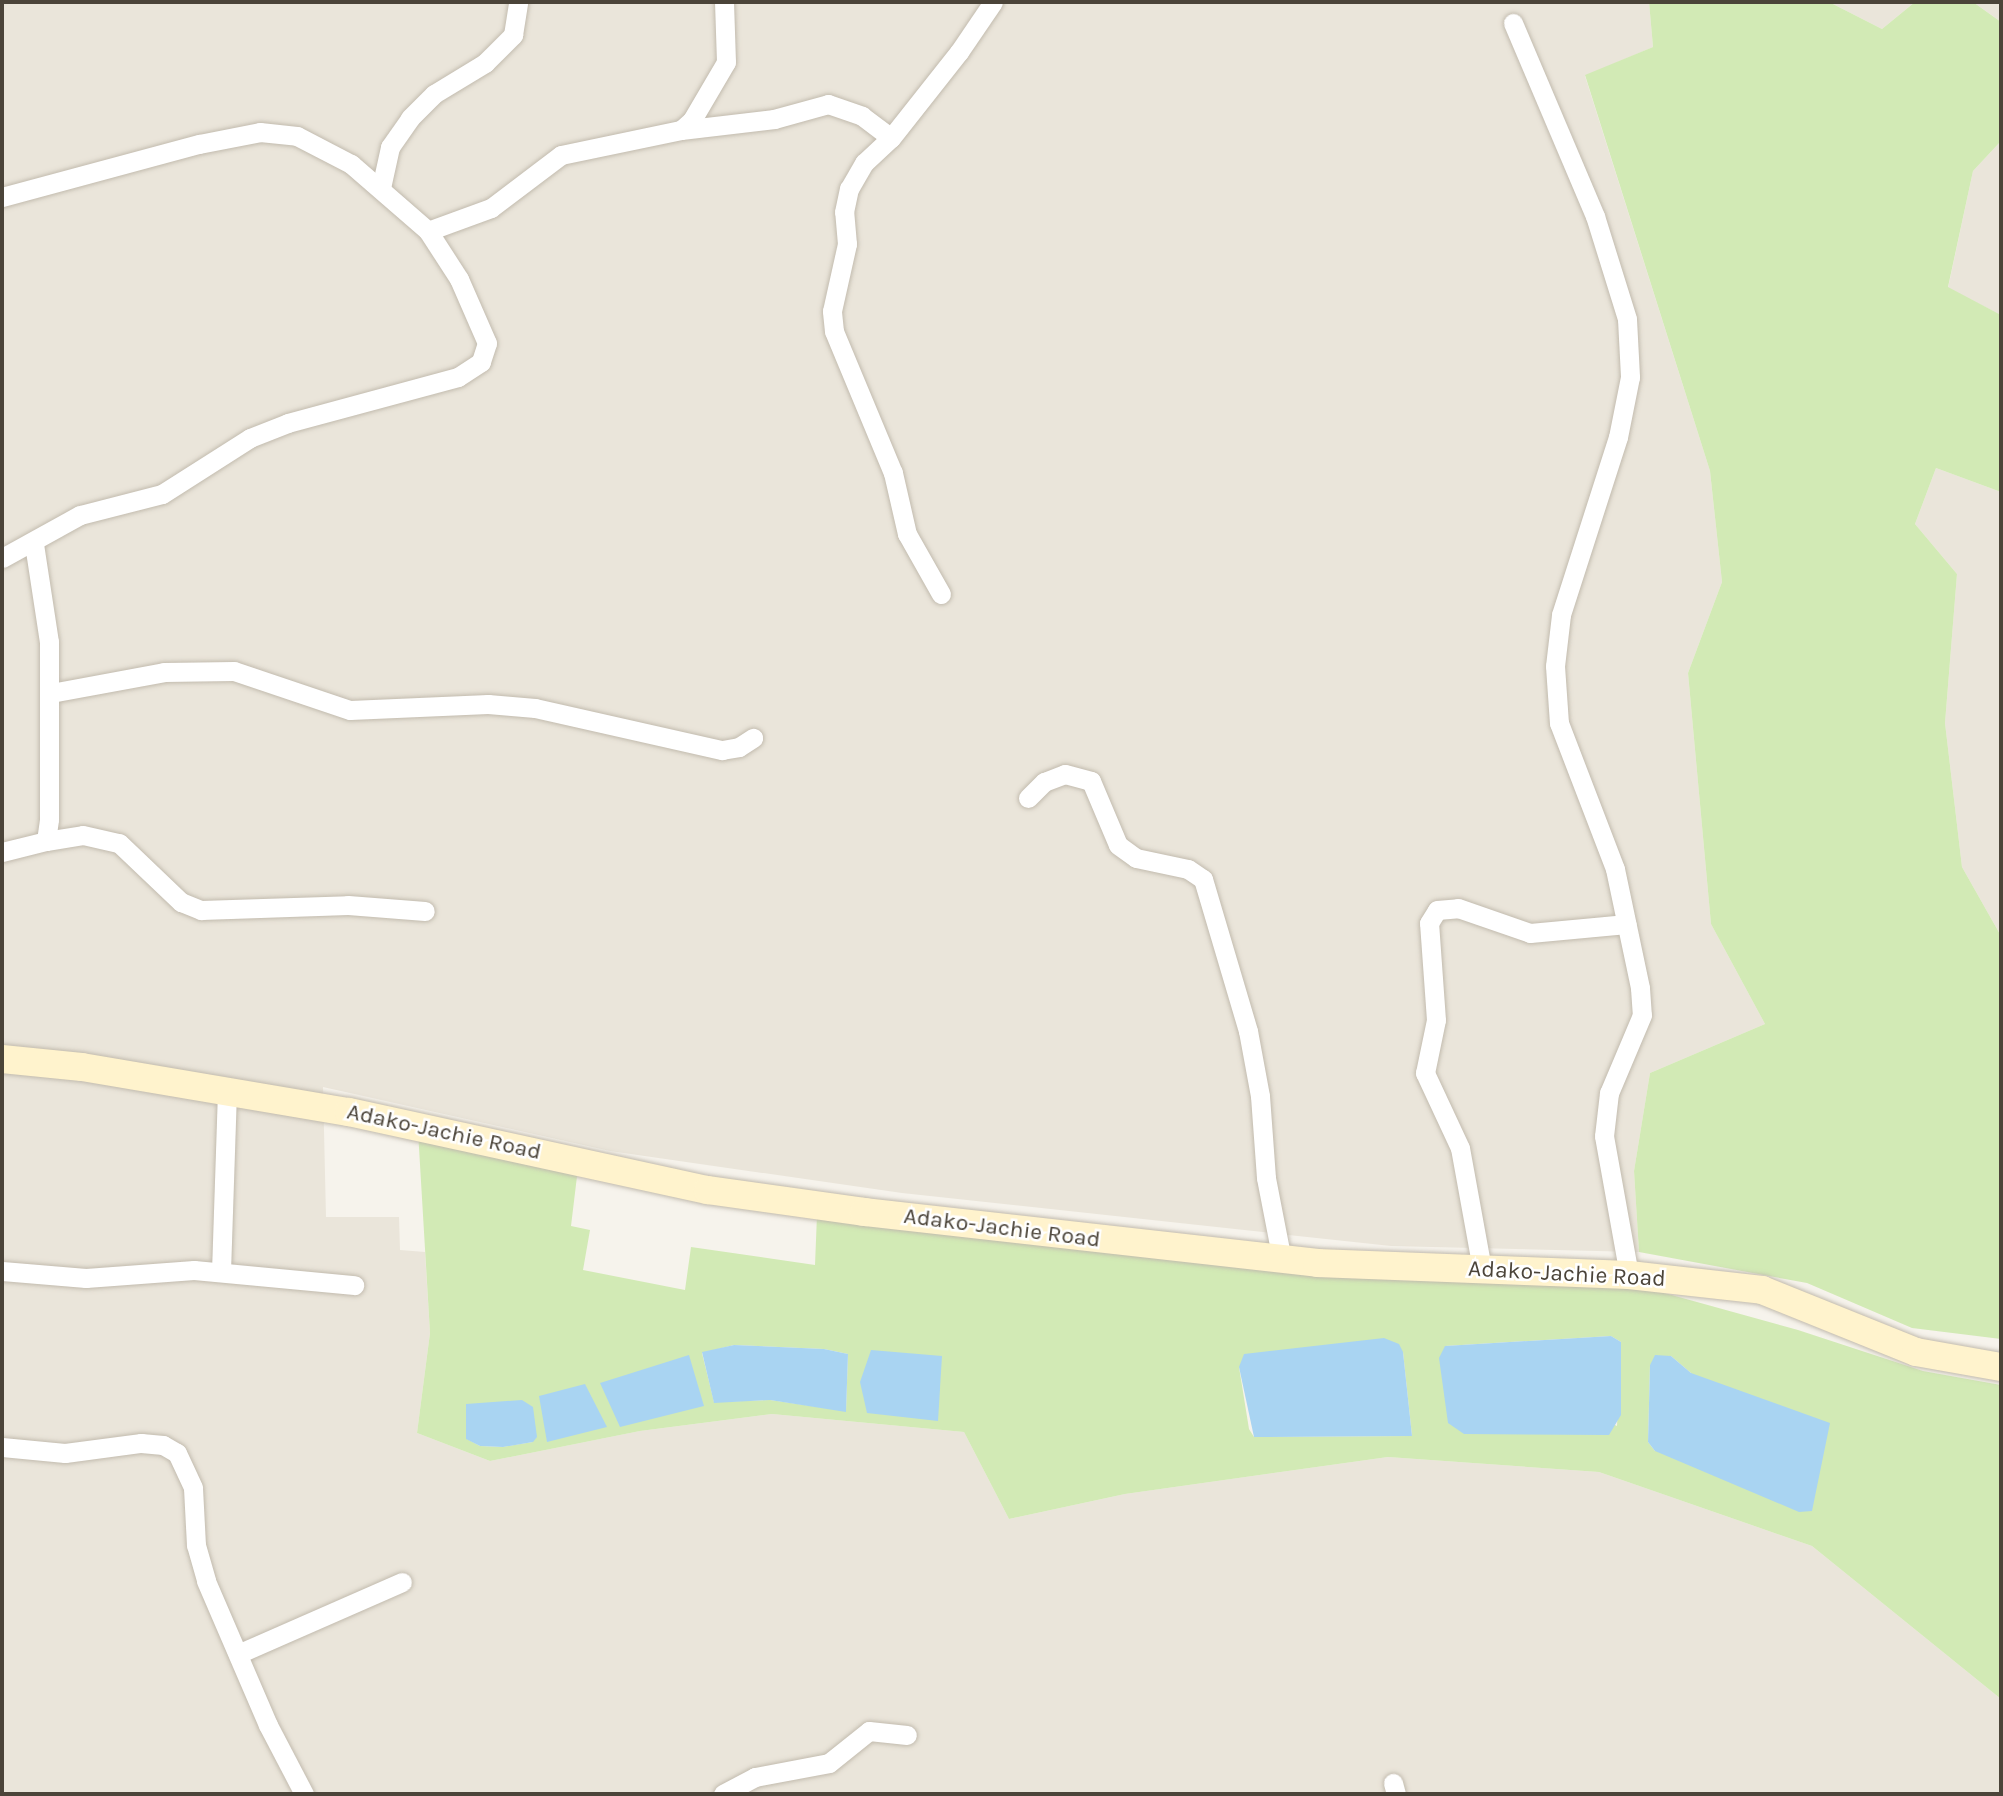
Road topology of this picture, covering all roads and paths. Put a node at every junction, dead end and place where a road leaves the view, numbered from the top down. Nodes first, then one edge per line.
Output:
1 (518, 2) edge
2 (724, 2) edge
3 (993, 2) edge
4 (1513, 23) dead end
5 (681, 130) junction
6 (891, 138) junction
7 (381, 187) junction
8 (2, 197) edge
9 (428, 231) junction
10 (34, 544) junction
11 (2, 558) edge
12 (941, 594) dead end
13 (51, 693) junction
14 (752, 738) dead end
15 (1028, 799) dead end
16 (46, 841) junction
17 (2, 852) edge
18 (425, 911) dead end
19 (1628, 924) junction
20 (2, 1059) edge
21 (227, 1091) junction
22 (1282, 1260) junction
23 (1482, 1269) junction
24 (2, 1271) edge
25 (221, 1272) junction
26 (1629, 1275) junction
27 (354, 1285) dead end
28 (2001, 1367) edge
29 (2, 1447) edge
30 (402, 1582) dead end
31 (238, 1654) junction
32 (907, 1735) dead end
33 (304, 1794) edge
34 (723, 1794) edge

1 - 7 street
2 - 5 street
3 - 6 street
4 - 19 street
5 - 6 street
5 - 9 street
6 - 12 street
7 - 8 street
7 - 9 street
9 - 10 street
10 - 11 street
10 - 13 street
13 - 14 street
13 - 16 street
15 - 22 street
16 - 17 street
16 - 18 street
19 - 23 street
19 - 26 street
20 - 21 street, Adako-Jachie Road
21 - 22 street, Adako-Jachie Road
21 - 25 street
22 - 23 street, Adako-Jachie Road
23 - 26 street, Adako-Jachie Road
24 - 25 street
25 - 27 street
26 - 28 street, Adako-Jachie Road
29 - 31 street
30 - 31 street
31 - 33 street
32 - 34 street

